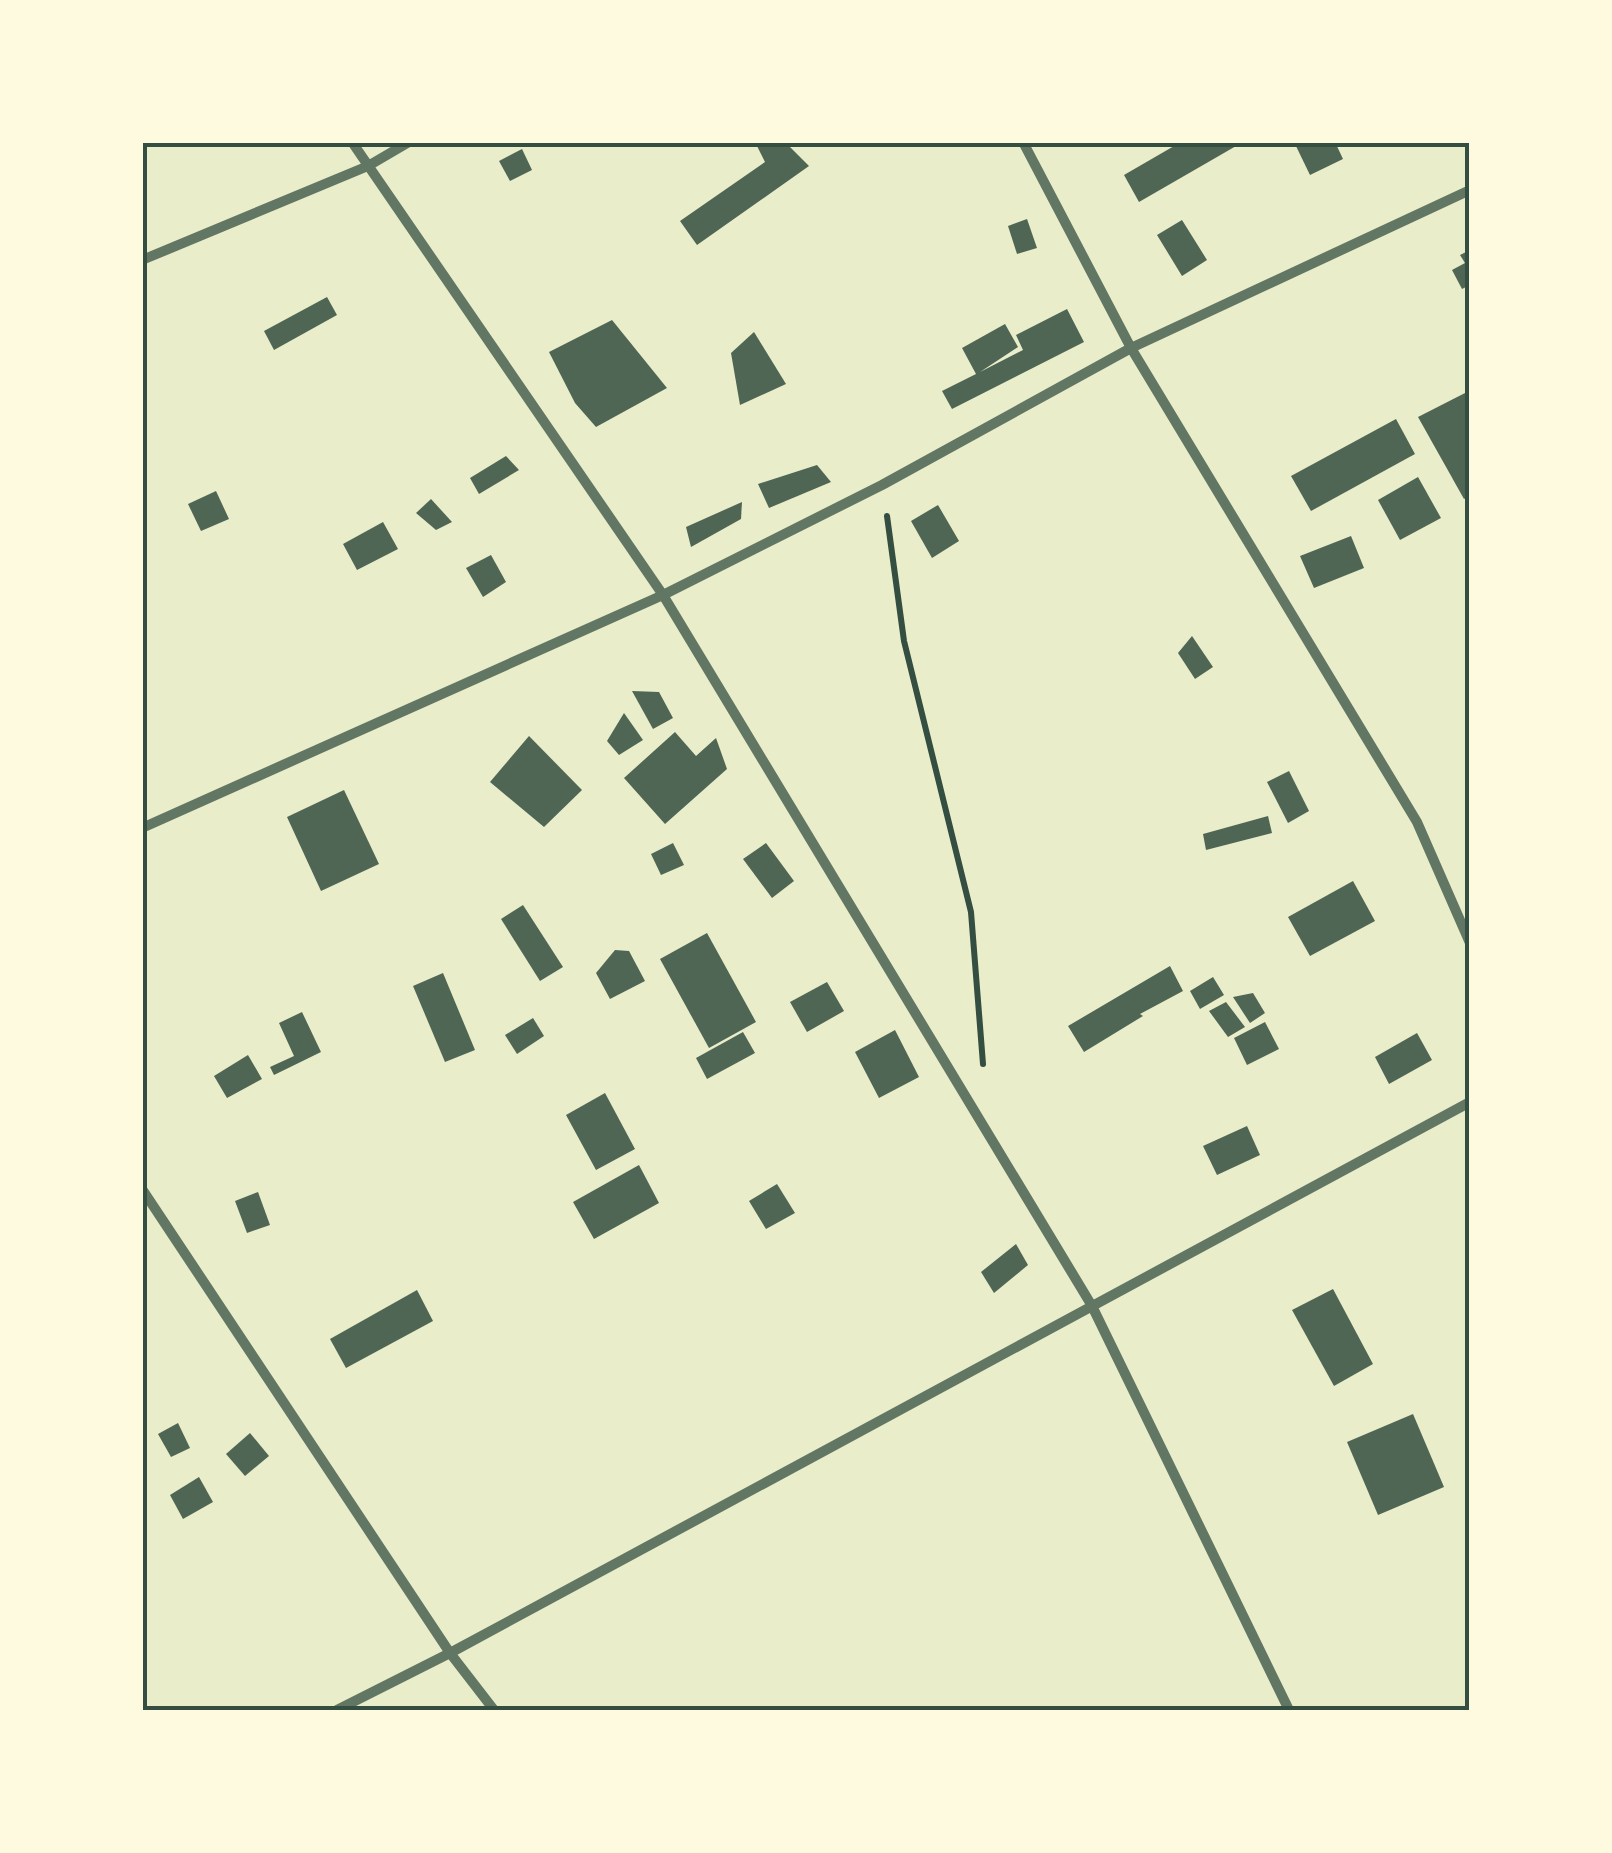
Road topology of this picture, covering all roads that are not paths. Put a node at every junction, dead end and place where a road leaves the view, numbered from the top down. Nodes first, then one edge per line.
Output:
1 (352, 142) edge
2 (410, 142) edge
3 (1023, 142) edge
4 (368, 166) junction
5 (1470, 190) edge
6 (142, 260) edge
7 (1131, 348) junction
8 (663, 595) junction
9 (142, 828) edge
10 (1470, 943) edge
11 (1470, 1102) edge
12 (142, 1189) edge
13 (1092, 1306) junction
14 (450, 1653) junction
15 (337, 1710) edge
16 (494, 1710) edge
17 (1290, 1710) edge

1 - 4 street
2 - 4 street
3 - 7 street
4 - 6 street
4 - 8 street
5 - 7 street
7 - 8 street
7 - 10 street
8 - 9 street
8 - 13 street
11 - 13 street
12 - 14 street
13 - 14 street
13 - 17 street
14 - 15 street
14 - 16 street

